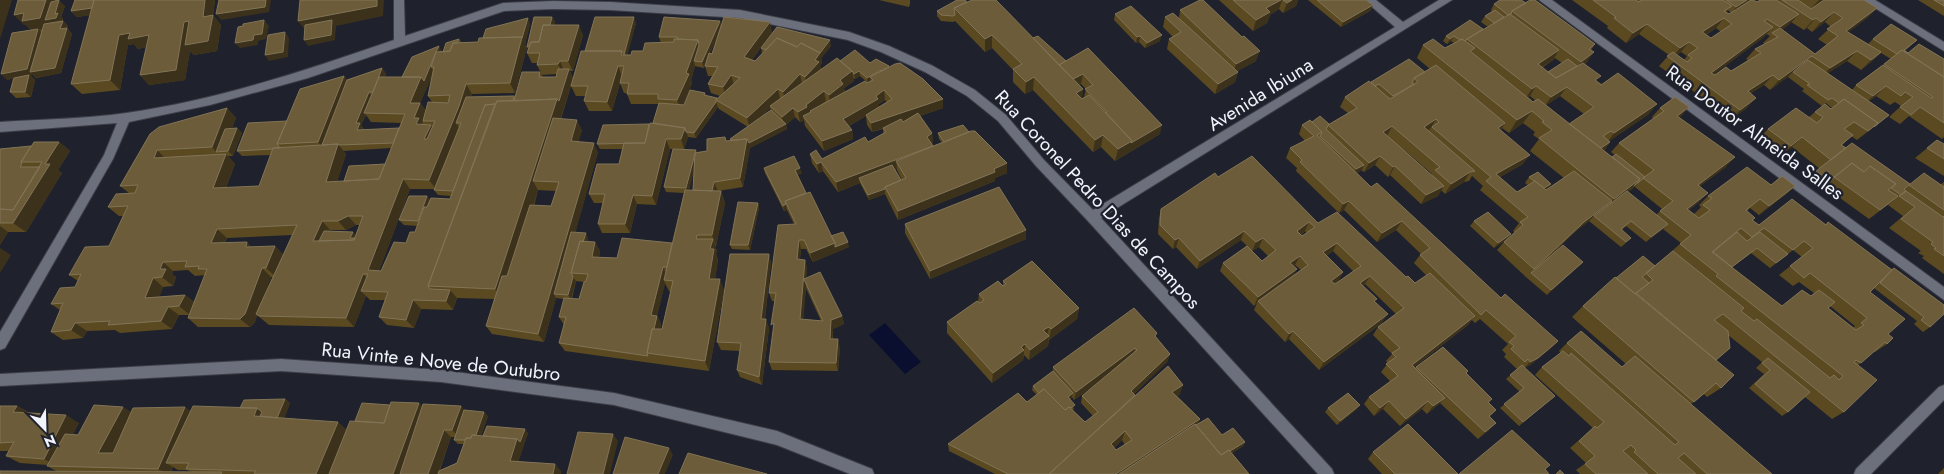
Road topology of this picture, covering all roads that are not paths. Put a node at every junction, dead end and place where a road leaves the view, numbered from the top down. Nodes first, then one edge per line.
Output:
1 (399, 0) edge
2 (522, 0) edge
3 (1369, 0) edge
4 (1447, 0) edge
5 (1544, 0) edge
6 (1867, 0) edge
7 (503, 7) junction
8 (1402, 27) junction
9 (400, 42) junction
10 (1944, 47) edge
11 (125, 118) junction
12 (0, 127) edge
13 (1092, 218) junction
14 (1944, 294) edge
15 (0, 344) edge
16 (0, 380) edge
17 (1944, 391) edge
18 (867, 474) edge
19 (1327, 474) edge
20 (1861, 474) edge

1 - 9 street
2 - 7 street
3 - 8 street
4 - 8 street, Avenida Ibiuna
5 - 14 street, Rua Doutor Almeida Salles
6 - 10 street
7 - 9 street, Rua Coronel Pedro Dias de Campos
7 - 13 street, Rua Coronel Pedro Dias de Campos
8 - 13 street, Avenida Ibiuna
9 - 11 street, Rua Coronel Pedro Dias de Campos
11 - 12 street, Rua Coronel Pedro Dias de Campos
11 - 15 street
13 - 19 street, Rua Coronel Pedro Dias de Campos
16 - 18 street, Rua Vinte e Nove de Outubro
17 - 20 street

